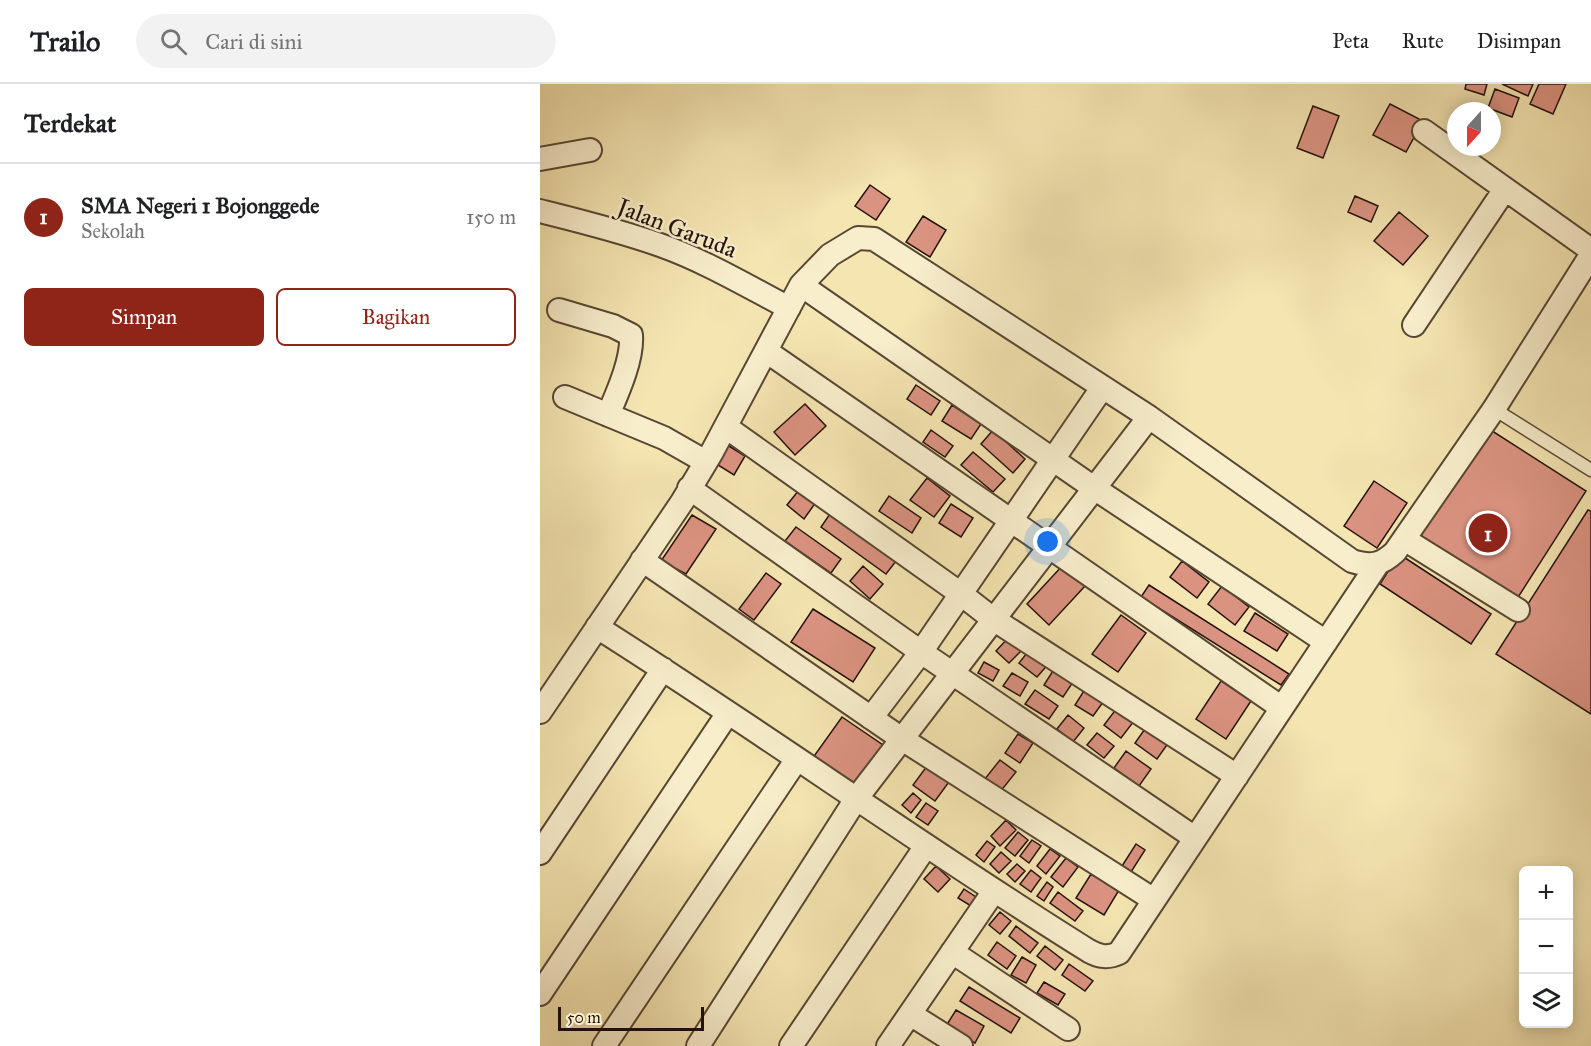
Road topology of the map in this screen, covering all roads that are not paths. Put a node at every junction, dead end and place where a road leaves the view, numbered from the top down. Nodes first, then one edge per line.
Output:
1 (1424, 131) dead end
2 (590, 150) dead end
3 (540, 159) edge
4 (1505, 189) junction
5 (540, 211) edge
6 (1591, 250) edge
7 (1591, 255) edge
8 (801, 285) junction
9 (789, 308) junction
10 (560, 310) dead end
11 (1414, 326) dead end
12 (766, 351) junction
13 (1102, 388) junction
14 (565, 397) dead end
15 (1494, 409) junction
16 (608, 415) junction
17 (1149, 417) junction
18 (726, 427) junction
19 (1054, 460) junction
20 (706, 462) junction
21 (1591, 470) edge
22 (689, 488) junction
23 (1094, 488) junction
24 (1011, 521) junction
25 (1404, 539) junction
26 (1048, 548) junction
27 (642, 560) junction
28 (1377, 565) junction
29 (961, 594) junction
30 (1518, 610) dead end
31 (993, 619) junction
32 (597, 627) junction
33 (1326, 642) junction
34 (921, 652) junction
35 (663, 669) junction
36 (953, 674) junction
37 (1282, 708) junction
38 (540, 712) edge
39 (728, 713) junction
40 (871, 718) junction
41 (902, 740) junction
42 (797, 759) junction
43 (1237, 776) junction
44 (856, 799) junction
45 (1196, 838) junction
46 (926, 846) junction
47 (540, 853) edge
48 (994, 891) junction
49 (1154, 900) junction
50 (952, 952) junction
51 (540, 994) edge
52 (910, 1014) junction
53 (1068, 1029) dead end
54 (604, 1046) edge
55 (698, 1046) edge
56 (791, 1046) edge
57 (888, 1046) edge
58 (961, 1046) edge

1 - 4 street
2 - 3 street
4 - 6 street
4 - 11 street
5 - 9 street, Jalan Garuda
7 - 15 street
8 - 9 street
8 - 13 street
8 - 19 street
9 - 12 street
10 - 16 street
12 - 18 street
12 - 24 street
13 - 17 street
13 - 19 street
14 - 16 street
15 - 21 lane
15 - 25 street
16 - 20 street
17 - 23 street
17 - 28 street
18 - 20 street
18 - 29 street
19 - 23 street
19 - 24 street
20 - 22 street
22 - 27 street
22 - 34 street
23 - 26 street
23 - 33 street
24 - 26 street
24 - 29 street
25 - 28 street
25 - 30 street
26 - 31 street
26 - 37 street
27 - 32 street
27 - 40 street
28 - 33 street
29 - 31 street
29 - 34 street
31 - 36 street
31 - 43 street
32 - 35 street
32 - 38 street
33 - 37 street
34 - 36 street
34 - 40 street
35 - 39 street
35 - 47 street
36 - 41 street
36 - 45 street
37 - 43 street
39 - 42 street
39 - 51 street
40 - 41 street
41 - 44 street
41 - 49 street
42 - 44 street
42 - 54 street
43 - 45 street
44 - 46 street
44 - 55 street
45 - 49 street
46 - 48 street
46 - 56 street
48 - 49 street
48 - 50 street
50 - 52 street
50 - 53 street
52 - 57 street
52 - 58 street

